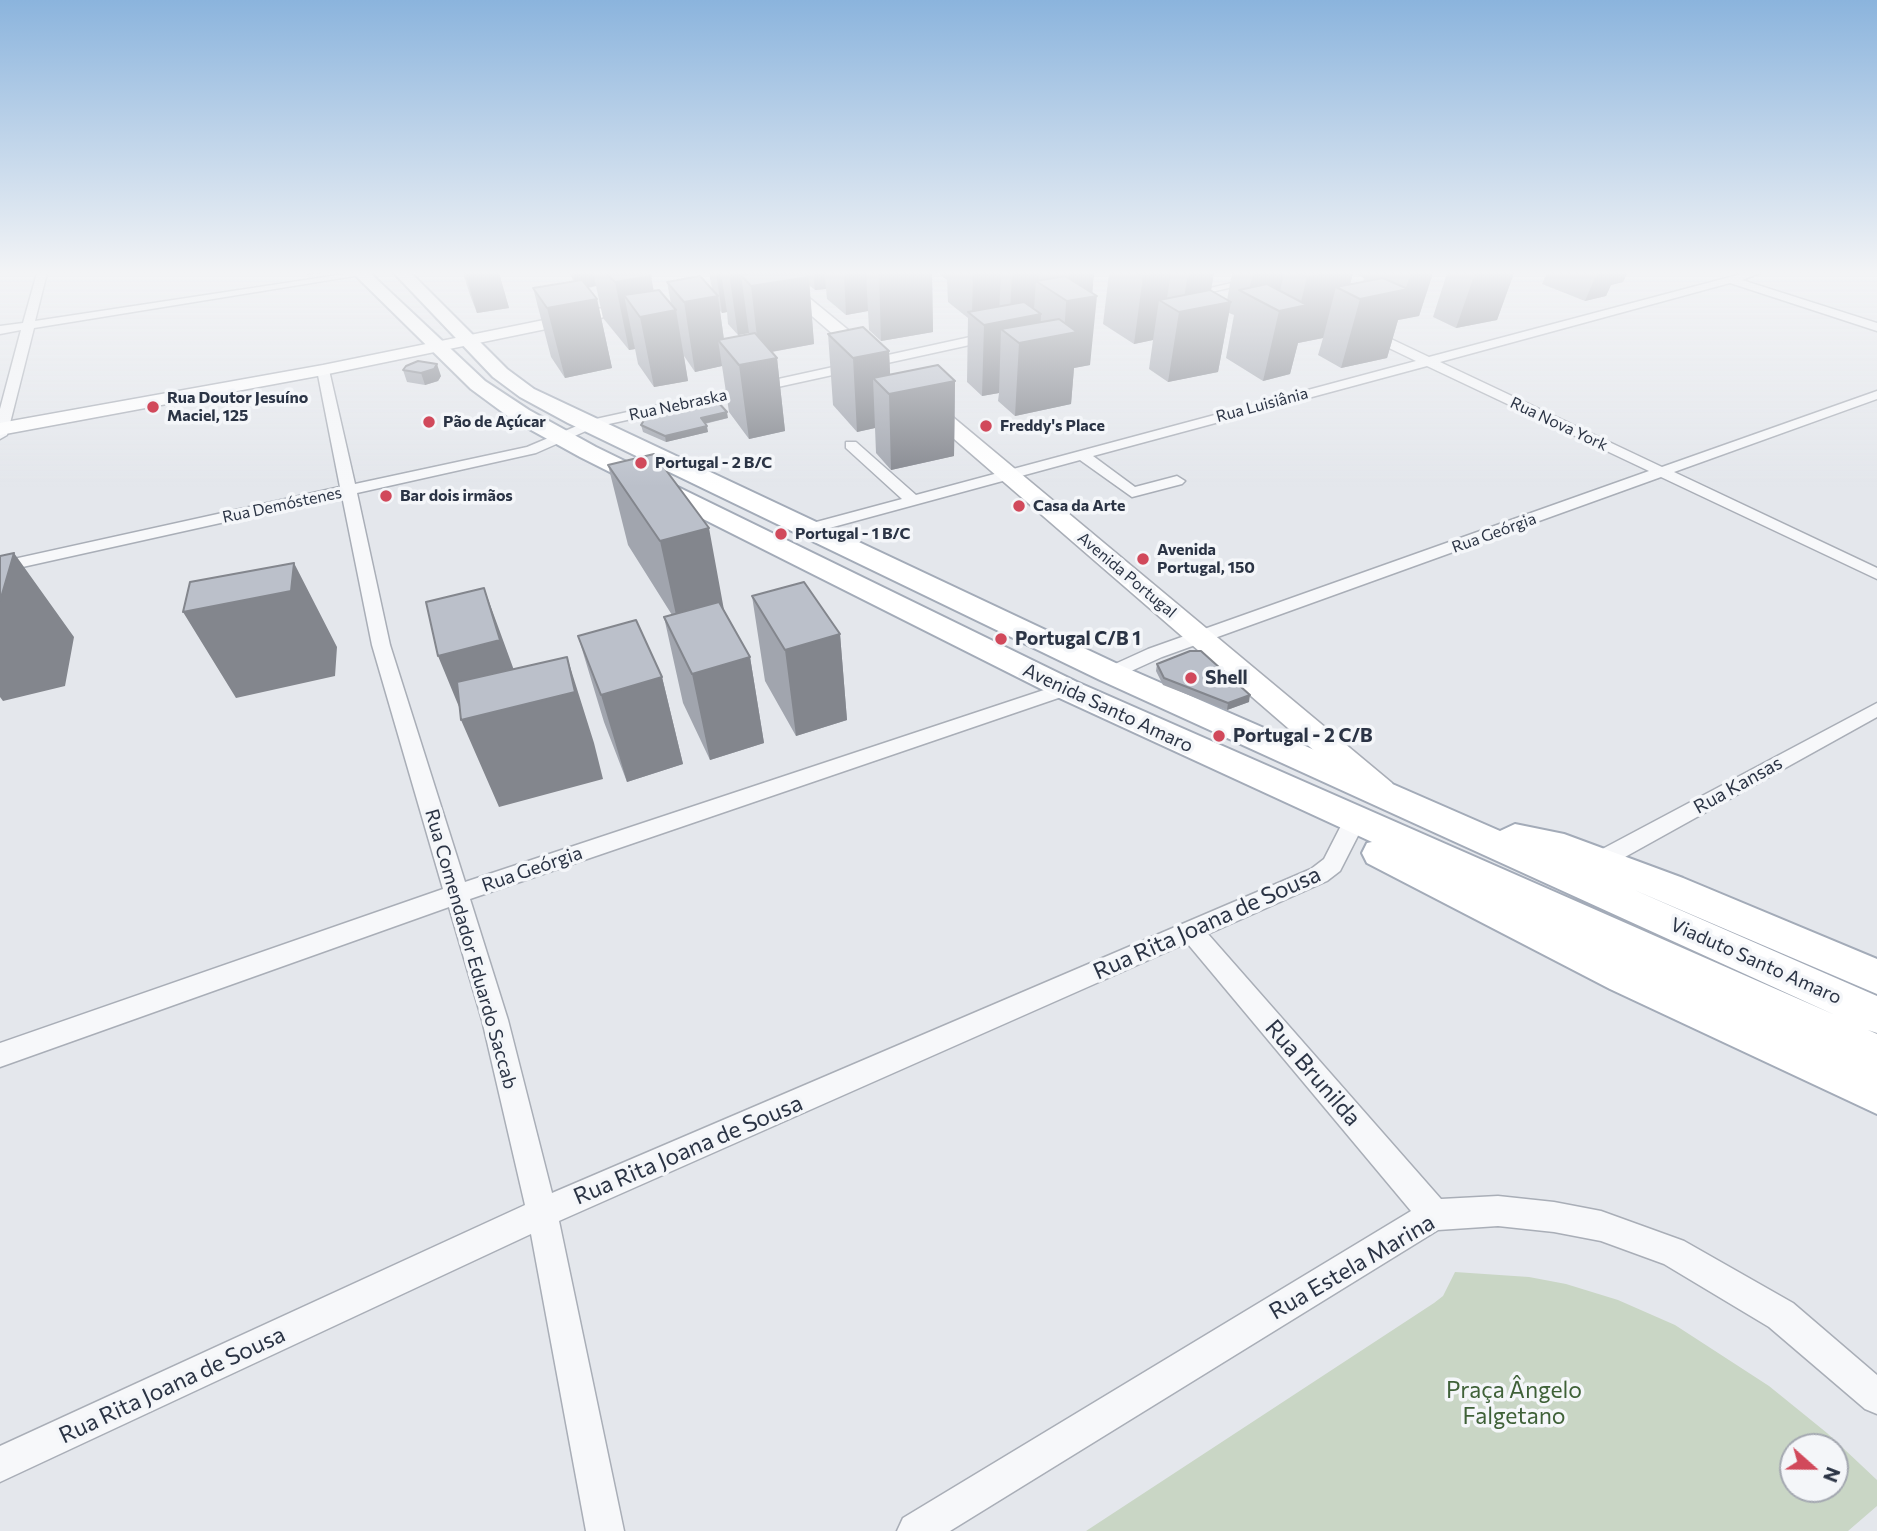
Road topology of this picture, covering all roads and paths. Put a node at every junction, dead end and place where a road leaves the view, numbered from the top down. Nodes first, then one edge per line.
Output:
1 (22, 344) edge
2 (432, 344) edge
3 (453, 344) edge
4 (473, 344) edge
5 (856, 344) edge
6 (953, 344) edge
7 (1392, 344) edge
8 (1488, 344) edge
9 (439, 351) junction
10 (875, 361) junction
11 (1427, 361) junction
12 (323, 370) junction
13 (1877, 396) edge
14 (591, 424) junction
15 (1, 431) edge
16 (562, 437) junction
17 (851, 445) dead end
18 (1081, 454) junction
19 (1663, 473) junction
20 (1006, 474) junction
21 (1177, 481) dead end
22 (350, 490) junction
23 (911, 499) junction
24 (811, 528) junction
25 (0, 567) edge
26 (1877, 574) edge
27 (1201, 637) junction
28 (1111, 673) junction
29 (1066, 689) junction
30 (1877, 709) edge
31 (1369, 814) junction
32 (1456, 825) junction
33 (1599, 861) junction
34 (457, 894) junction
35 (1635, 926) junction
36 (1192, 932) junction
37 (1877, 977) edge
38 (1877, 1015) edge
39 (1877, 1054) edge
40 (0, 1055) edge
41 (1877, 1094) edge
42 (542, 1213) junction
43 (1434, 1215) junction
44 (1877, 1397) edge
45 (0, 1464) edge
46 (606, 1531) edge
47 (916, 1531) edge

1 - 15 street
2 - 9 main road, Avenida Santo Amaro
3 - 9 street
4 - 14 main road, Avenida Santo Amaro
5 - 10 street, Avenida Portugal
6 - 10 street, Rua Nebraska
7 - 11 street, Rua Nova York
8 - 11 street, Rua Luisiânia
9 - 12 street
9 - 16 main road, Avenida Santo Amaro
10 - 14 street, Rua Nebraska
10 - 20 street, Avenida Portugal
11 - 18 street, Rua Luisiânia
11 - 19 street, Rua Nova York
12 - 15 street
12 - 22 street, Rua Comendador Eduardo Saccab
13 - 19 street, Rua Geórgia
14 - 16 street, Rua Nebraska
14 - 24 main road, Avenida Santo Amaro
16 - 22 street, Rua Demóstenes
16 - 29 main road, Avenida Santo Amaro
17 - 23 street
18 - 20 street, Rua Luisiânia
18 - 21 street
19 - 26 street, Rua Nova York
19 - 27 street, Rua Geórgia
20 - 23 street, Rua Luisiânia
20 - 27 street, Avenida Portugal
22 - 25 street, Rua Demóstenes
22 - 34 street, Rua Comendador Eduardo Saccab
23 - 24 street, Rua Luisiânia
24 - 28 main road, Avenida Santo Amaro
27 - 28 street, Rua Geórgia
27 - 31 street, Avenida Portugal
28 - 31 main road, Avenida Santo Amaro
29 - 31 main road, Avenida Santo Amaro
29 - 34 street, Rua Geórgia
30 - 33 street, Rua Kansas
31 - 32 main road, Avenida Santo Amaro
31 - 35 main road, Avenida Santo Amaro
31 - 36 street, Rua Rita Joana de Sousa
31 - 41 main road
32 - 33 main road
32 - 35 main road, Avenida Santo Amaro
33 - 37 main road
34 - 40 street, Rua Geórgia
34 - 42 street, Rua Comendador Eduardo Saccab
35 - 38 main road, Viaduto Santo Amaro
35 - 39 main road, Viaduto Santo Amaro
36 - 42 street, Rua Rita Joana de Sousa
36 - 43 street, Rua Brunilda
42 - 45 street, Rua Rita Joana de Sousa
42 - 46 street, Rua Comendador Eduardo Saccab
43 - 44 street, Rua Estela Marina
43 - 47 street, Rua Estela Marina

